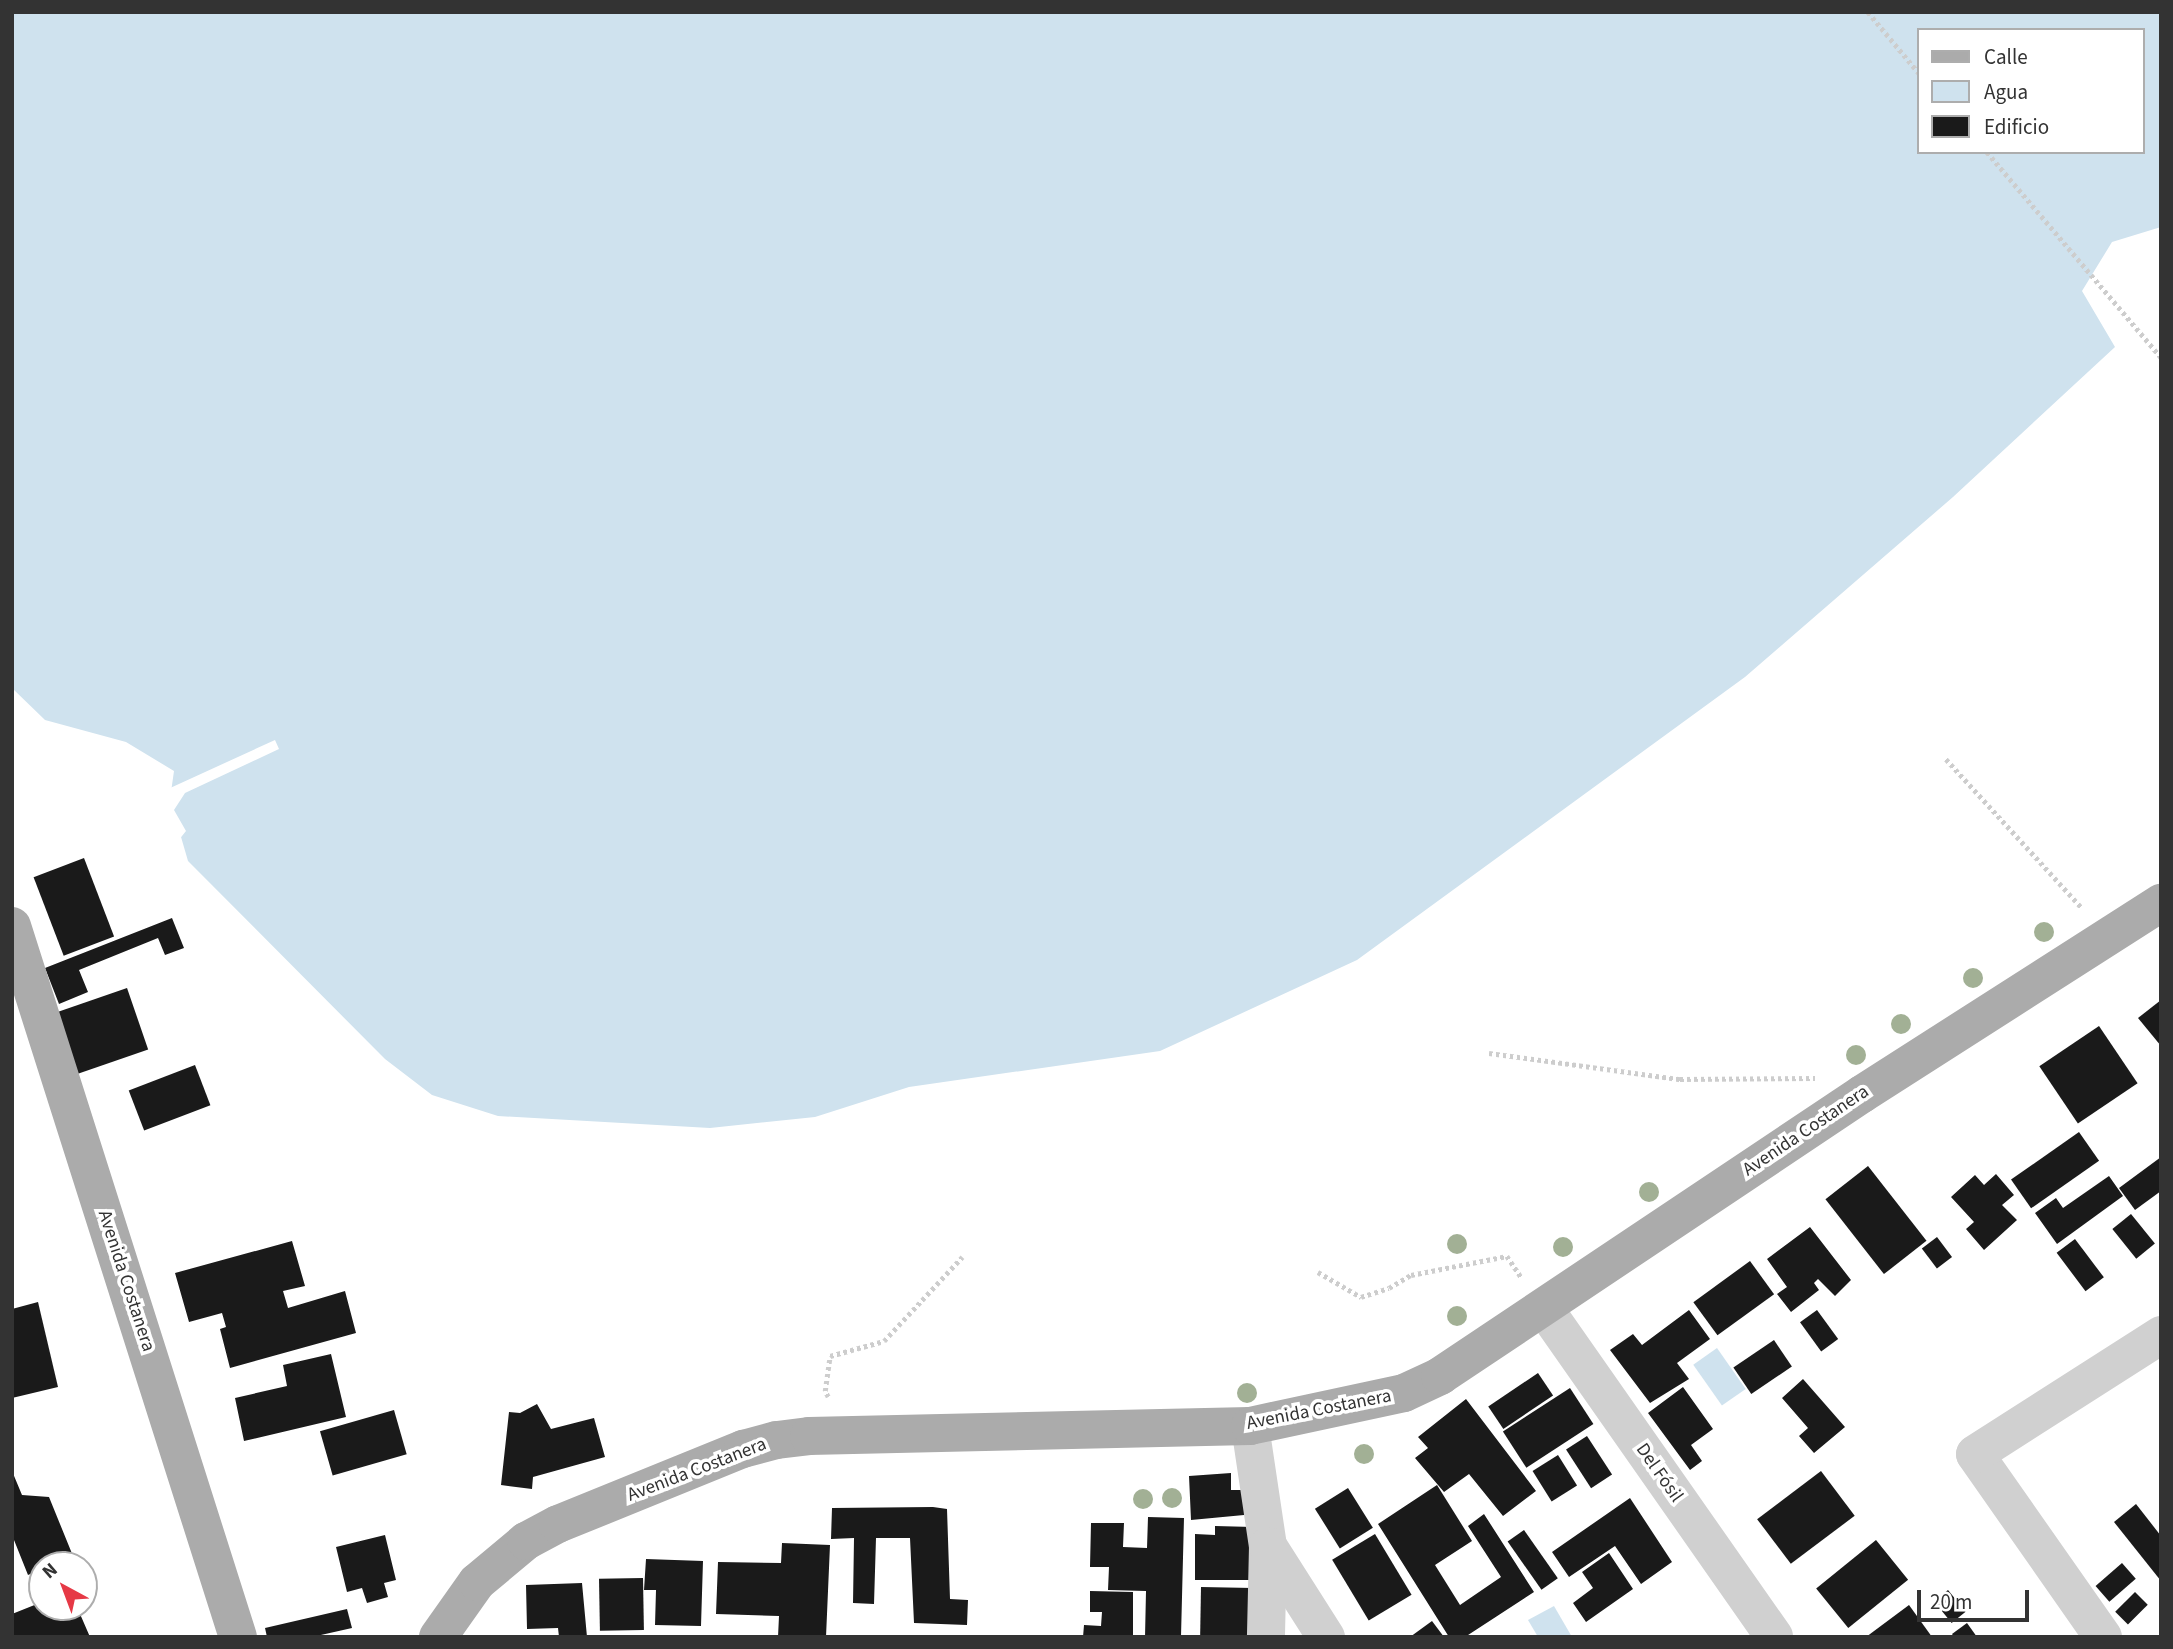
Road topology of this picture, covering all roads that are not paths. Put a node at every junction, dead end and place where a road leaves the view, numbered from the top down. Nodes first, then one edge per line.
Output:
1 (2151, 910) edge
2 (12, 926) edge
3 (1544, 1308) junction
4 (2161, 1335) edge
5 (1250, 1426) junction
6 (1268, 1546) junction
7 (442, 1634) edge
8 (238, 1637) edge
9 (1266, 1637) edge
10 (1326, 1637) edge
11 (1774, 1637) edge
12 (2104, 1637) edge

1 - 3 main road, Avenida Costanera
2 - 8 main road, Avenida Costanera
3 - 5 main road, Avenida Costanera
3 - 11 street, Del Fósil
4 - 12 street
5 - 6 street
5 - 7 main road, Avenida Costanera
6 - 9 street
6 - 10 street

